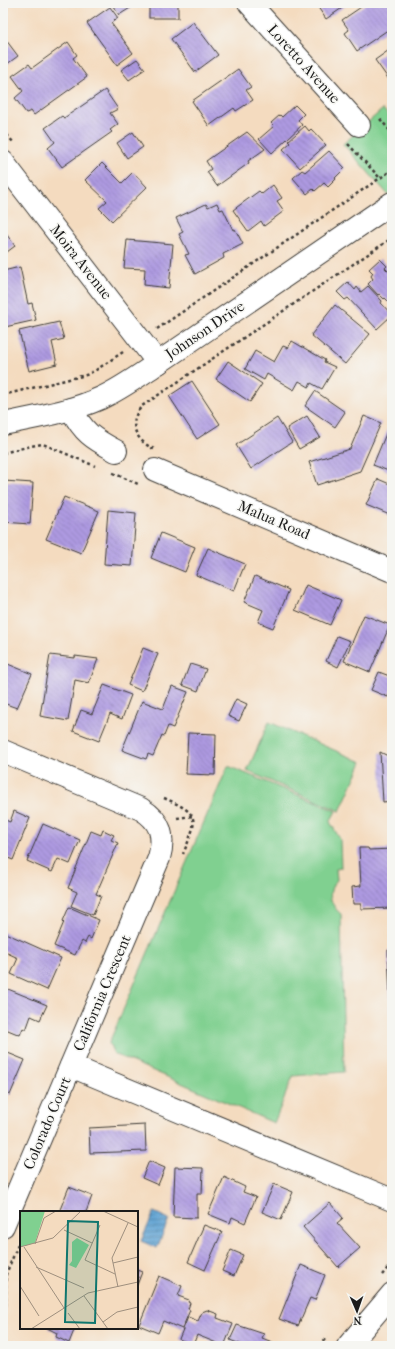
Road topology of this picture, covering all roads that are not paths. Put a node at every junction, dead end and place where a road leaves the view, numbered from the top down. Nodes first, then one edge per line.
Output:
1 (249, 3) edge
2 (360, 125) dead end
3 (3, 162) edge
4 (392, 203) edge
5 (158, 362) junction
6 (71, 409) junction
7 (3, 424) edge
8 (116, 451) dead end
9 (155, 470) dead end
10 (392, 571) edge
11 (3, 751) edge
12 (71, 1066) junction
13 (392, 1200) edge
14 (3, 1226) edge
15 (392, 1294) edge
16 (348, 1346) edge

1 - 2 street, Loretto Avenue
3 - 5 street, Moira Avenue
4 - 5 street, Johnson Drive
5 - 6 street, Johnson Drive
6 - 7 street, Johnson Drive
6 - 8 street
9 - 10 street, Malua Road
11 - 12 street, California Crescent
12 - 13 street, California Crescent
12 - 14 street, Colorado Court
15 - 16 street

